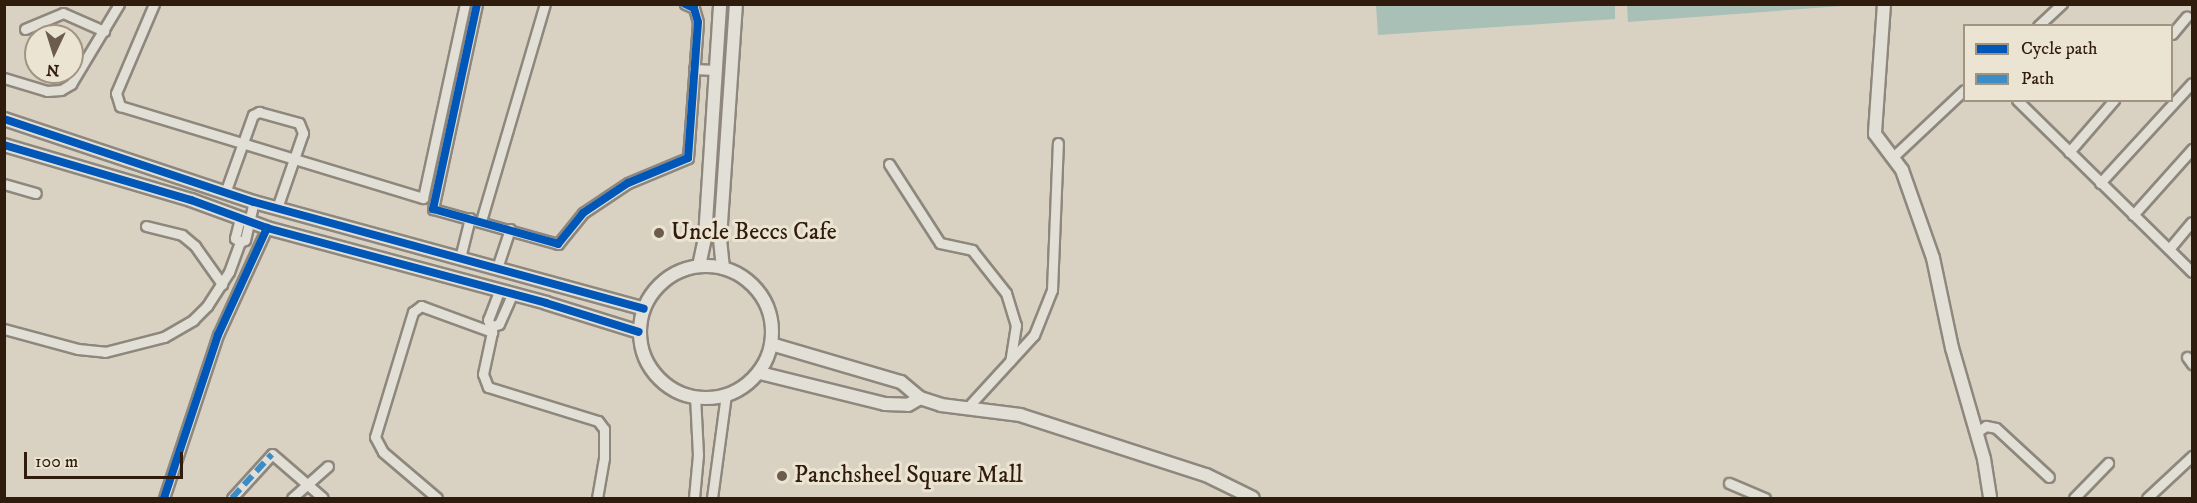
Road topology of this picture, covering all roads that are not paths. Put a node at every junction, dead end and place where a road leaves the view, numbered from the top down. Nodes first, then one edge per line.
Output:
1 (119, 4) edge
2 (154, 4) edge
3 (465, 4) edge
4 (477, 4) edge
5 (544, 4) edge
6 (685, 4) edge
7 (720, 4) edge
8 (736, 4) edge
9 (1884, 4) edge
10 (2062, 4) edge
11 (62, 9) edge
12 (2187, 16) dead end
13 (34, 24) edge
14 (2040, 24) edge
15 (104, 31) junction
16 (2173, 33) edge
17 (717, 38) junction
18 (734, 40) junction
19 (694, 69) junction
20 (715, 70) junction
21 (4, 78) edge
22 (2193, 82) edge
23 (1963, 92) edge
24 (2019, 102) edge
25 (2112, 102) edge
26 (4, 119) edge
27 (240, 142) junction
28 (1058, 143) dead end
29 (4, 145) edge
30 (2193, 149) edge
31 (2069, 152) junction
32 (1894, 156) junction
33 (293, 158) junction
34 (890, 164) dead end
35 (2100, 183) junction
36 (4, 184) edge
37 (36, 193) dead end
38 (225, 193) junction
39 (254, 202) junction
40 (277, 208) junction
41 (2133, 215) junction
42 (470, 218) junction
43 (244, 219) junction
44 (481, 221) junction
45 (2193, 222) edge
46 (146, 226) dead end
47 (267, 228) junction
48 (510, 229) junction
49 (2169, 249) junction
50 (460, 258) junction
51 (699, 266) junction
52 (497, 268) junction
53 (723, 268) junction
54 (2193, 272) edge
55 (222, 284) junction
56 (499, 292) junction
57 (512, 296) junction
58 (644, 309) junction
59 (4, 329) edge
60 (492, 329) junction
61 (639, 332) junction
62 (771, 344) junction
63 (1010, 363) junction
64 (760, 373) junction
65 (726, 395) junction
66 (696, 396) junction
67 (920, 398) junction
68 (967, 408) junction
69 (1977, 432) junction
70 (698, 455) junction
71 (2193, 456) edge
72 (717, 458) junction
73 (2108, 463) dead end
74 (328, 466) dead end
75 (2049, 477) dead end
76 (1730, 483) dead end
77 (307, 484) junction
78 (164, 498) edge
79 (232, 498) edge
80 (292, 498) edge
81 (323, 498) edge
82 (437, 498) edge
83 (597, 498) edge
84 (694, 498) edge
85 (712, 498) edge
86 (1253, 498) edge
87 (1765, 498) edge
88 (1990, 498) edge
89 (2074, 498) edge
90 (2146, 498) edge

1 - 15 street
2 - 27 street
3 - 33 street
4 - 42 street
5 - 44 street
6 - 19 street
7 - 17 street
8 - 18 street
9 - 32 street
10 - 14 street
11 - 13 street
11 - 15 street
12 - 16 street
15 - 21 street
17 - 18 street
17 - 20 street
18 - 53 street
19 - 20 street
19 - 48 street
20 - 51 street
22 - 35 street
23 - 32 street
24 - 31 street
25 - 31 street
26 - 38 street
27 - 33 street
27 - 33 street
27 - 38 street
28 - 63 street
29 - 43 street
30 - 41 street
31 - 35 street
32 - 69 street
33 - 40 street
34 - 63 street
35 - 41 street
36 - 37 street
38 - 39 street
39 - 40 street
39 - 43 street
40 - 50 street
41 - 49 street
42 - 44 street
42 - 50 street
43 - 47 street
43 - 55 street
44 - 48 street
45 - 49 street
46 - 55 street
47 - 56 street
47 - 78 street
48 - 52 street
49 - 54 street
50 - 52 street
51 - 53 street
51 - 58 street
52 - 58 street
53 - 62 street
55 - 59 street
56 - 57 street
56 - 60 street
57 - 60 street
57 - 61 street
58 - 61 street
60 - 82 street
60 - 83 street
61 - 66 street
62 - 64 street
62 - 67 street
63 - 68 street
64 - 65 street
64 - 67 street
65 - 66 street
65 - 72 street
66 - 70 street
67 - 68 street
68 - 86 street
69 - 75 street
69 - 88 street
70 - 72 street
70 - 84 street
71 - 90 street
72 - 85 street
73 - 89 street
74 - 77 street
76 - 87 street
77 - 79 street
77 - 80 street
77 - 81 street

